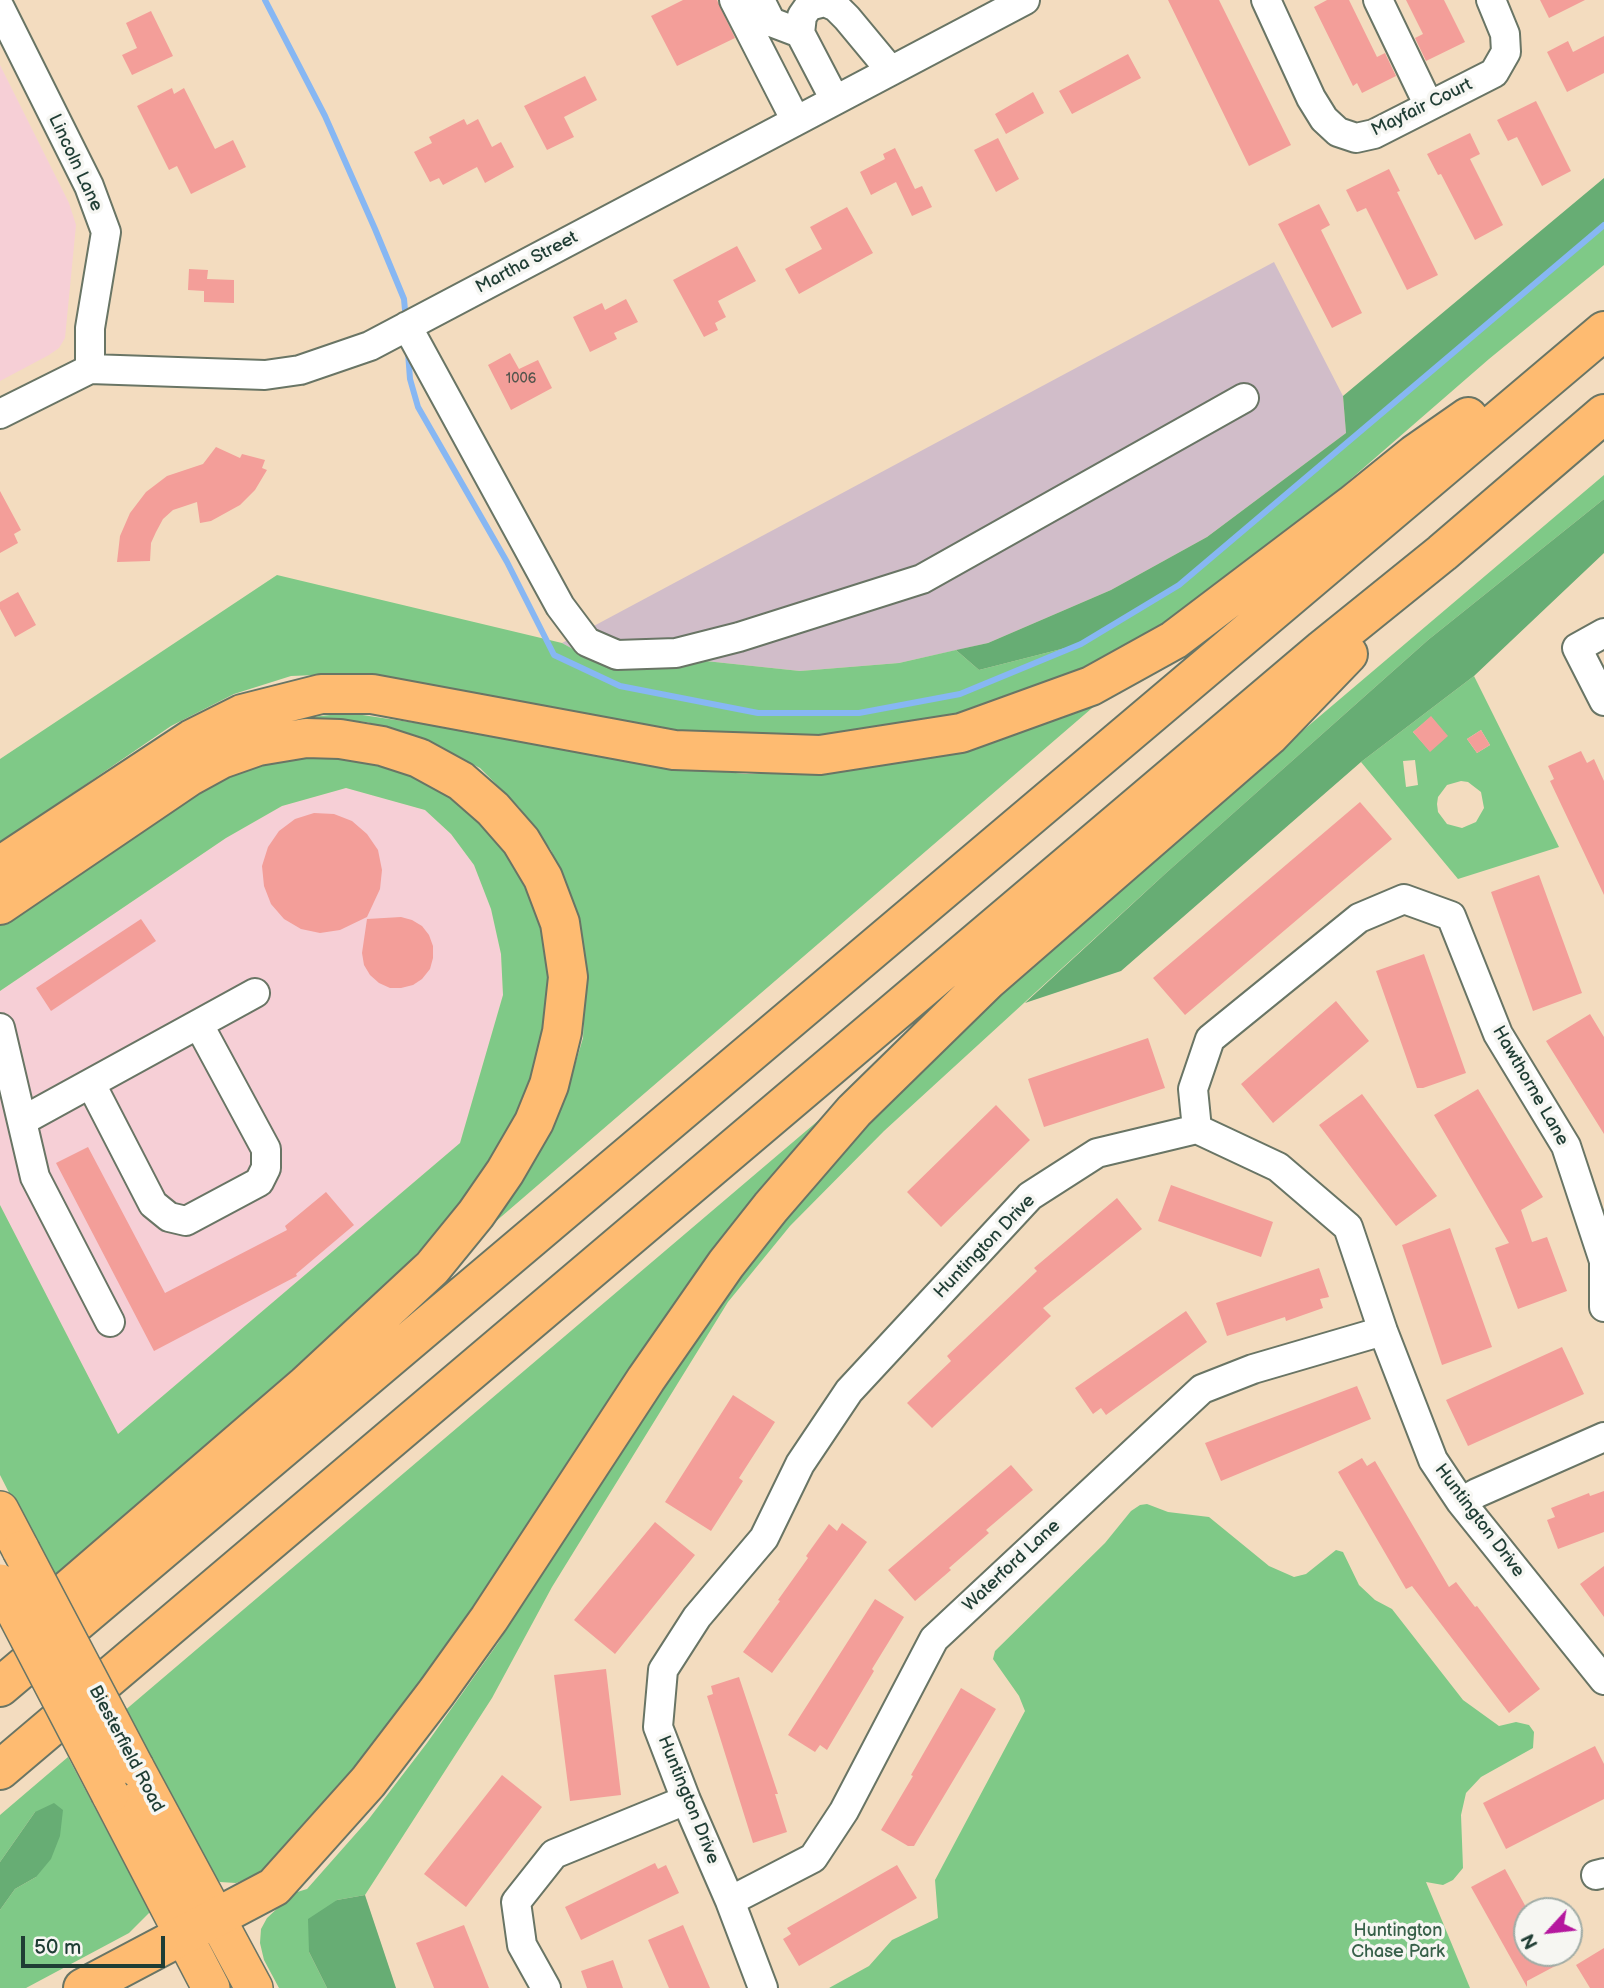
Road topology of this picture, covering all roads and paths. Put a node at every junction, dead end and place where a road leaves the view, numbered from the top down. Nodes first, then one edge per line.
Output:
1 (734, 0) edge
2 (760, 0) edge
3 (1025, 0) edge
4 (1266, 0) edge
5 (1378, 0) edge
6 (1490, 0) edge
7 (0, 8) edge
8 (800, 33) junction
9 (891, 71) junction
10 (835, 100) junction
11 (1429, 106) junction
12 (796, 121) junction
13 (1604, 321) edge
14 (407, 326) junction
15 (1604, 331) edge
16 (90, 369) junction
17 (1244, 398) dead end
18 (0, 414) edge
19 (1604, 414) edge
20 (1443, 553) junction
21 (1604, 633) edge
22 (1604, 701) edge
23 (3, 890) edge
24 (255, 993) dead end
25 (200, 1025) junction
26 (0, 1028) edge
27 (90, 1084) junction
28 (22, 1121) junction
29 (1197, 1129) junction
30 (1604, 1307) edge
31 (110, 1322) dead end
32 (1383, 1331) junction
33 (1604, 1437) edge
34 (1461, 1502) junction
35 (0, 1510) edge
36 (0, 1583) edge
37 (0, 1666) edge
38 (1604, 1680) edge
39 (0, 1687) edge
40 (0, 1770) edge
41 (686, 1800) junction
42 (730, 1901) junction
43 (200, 1927) junction
44 (83, 1988) edge
45 (211, 1988) edge
46 (254, 1988) edge
47 (547, 1988) edge
48 (764, 1988) edge

1 - 12 street
2 - 8 street
3 - 9 street, Martha Street
4 - 11 street, Mayfair Court
5 - 11 street
6 - 11 street, Mayfair Court
7 - 16 street, Lincoln Lane
8 - 9 street
8 - 10 street
9 - 10 street, Martha Street
10 - 12 street, Martha Street
12 - 14 street, Martha Street
13 - 23 highway
14 - 16 street, Martha Street
14 - 17 street
15 - 39 highway
16 - 18 street, Martha Street
19 - 20 highway
20 - 40 highway
20 - 43 highway
21 - 22 street
23 - 37 highway
24 - 25 street
25 - 27 street
25 - 27 street
26 - 28 street
27 - 28 street
28 - 31 street
29 - 30 street, Hawthorne Lane
29 - 32 street, Huntington Drive
29 - 41 street, Huntington Drive
32 - 34 street, Huntington Drive
32 - 42 street, Waterford Lane
33 - 34 street
34 - 38 street, Huntington Drive
35 - 43 main road, Biesterfield Road, bridge
36 - 43 main road, Biesterfield Road, bridge
41 - 42 street, Huntington Drive
41 - 47 street
42 - 48 street, Huntington Drive
43 - 44 highway
43 - 45 main road, Biesterfield Road
43 - 46 main road, Biesterfield Road

